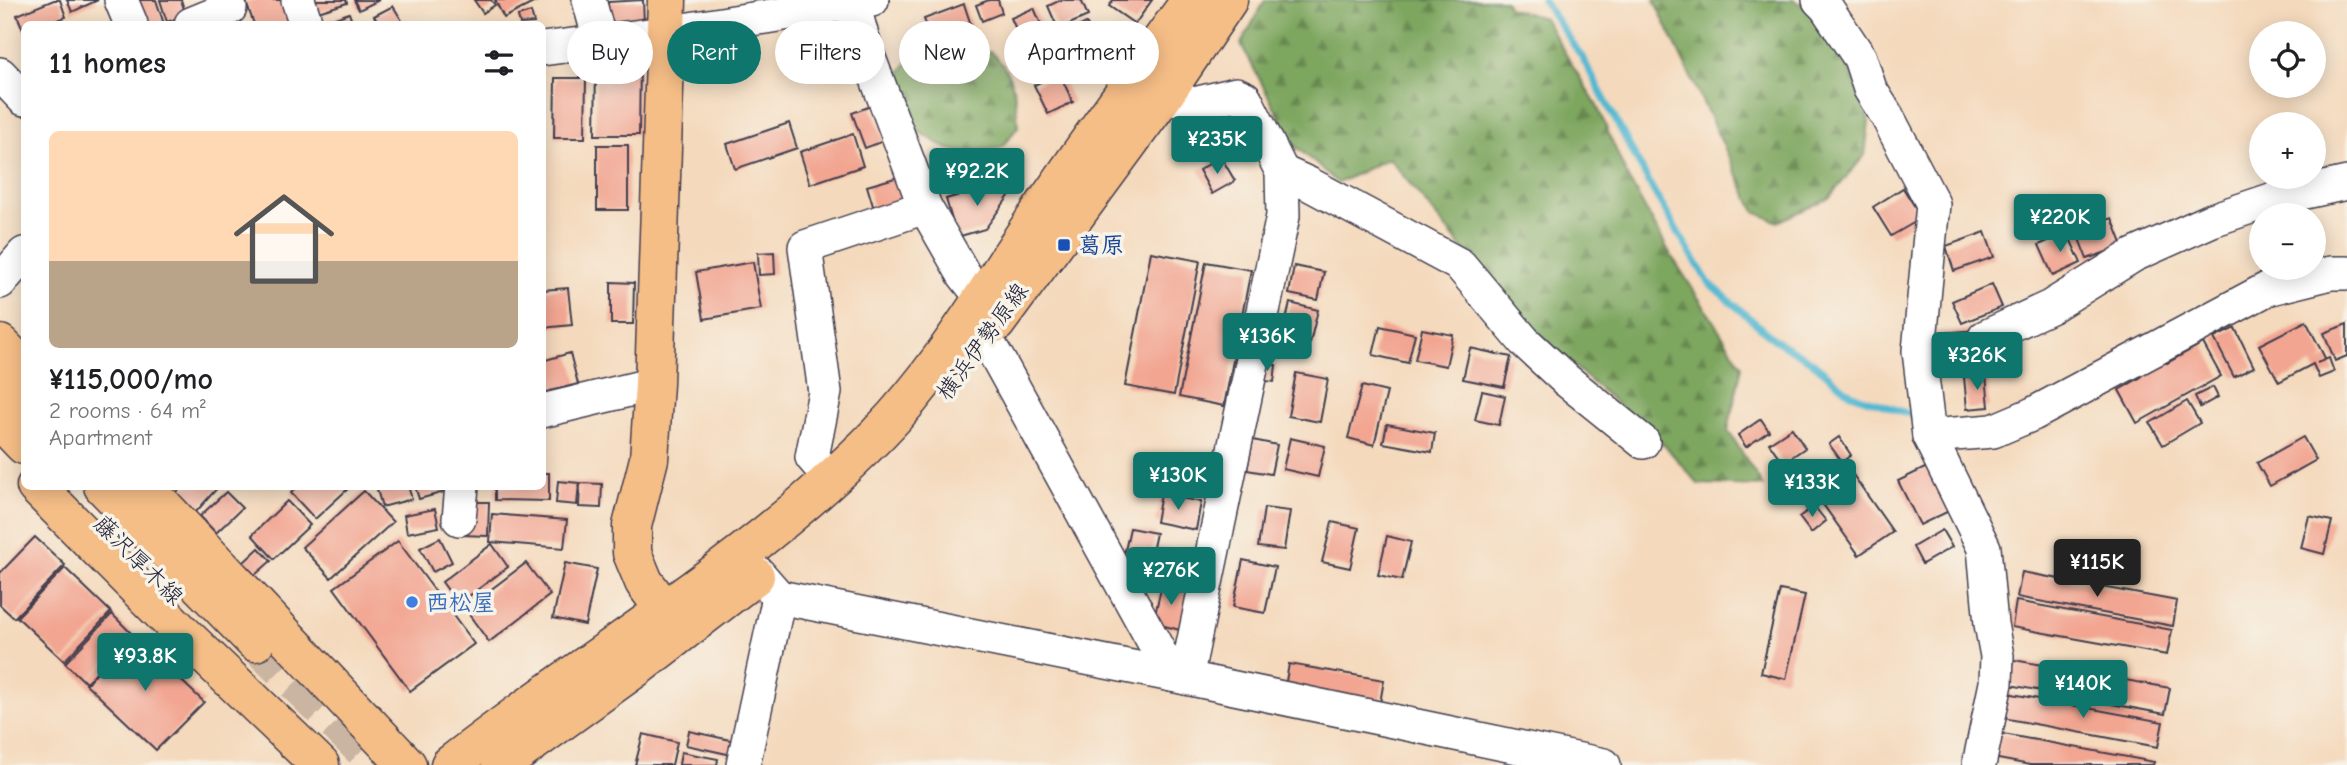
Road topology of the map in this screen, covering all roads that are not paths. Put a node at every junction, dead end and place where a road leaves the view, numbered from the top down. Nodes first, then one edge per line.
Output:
1 (121, 0) edge
2 (299, 0) edge
3 (589, 0) edge
4 (1191, 0) edge
5 (1228, 0) edge
6 (1819, 0) edge
7 (853, 2) edge
8 (230, 8) dead end
9 (666, 16) edge
10 (130, 21) edge
11 (198, 21) edge
12 (305, 21) edge
13 (595, 21) edge
14 (567, 46) edge
15 (546, 48) edge
16 (0, 74) edge
17 (1164, 95) junction
18 (21, 96) edge
19 (1282, 172) junction
20 (2347, 183) edge
21 (925, 206) junction
22 (21, 258) edge
23 (2347, 273) edge
24 (0, 282) edge
25 (983, 299) junction
26 (1985, 337) dead end
27 (981, 343) junction
28 (0, 344) edge
29 (21, 365) edge
30 (0, 382) edge
31 (654, 384) junction
32 (21, 404) edge
33 (546, 410) edge
34 (0, 421) edge
35 (1929, 436) junction
36 (21, 442) edge
37 (1643, 442) dead end
38 (0, 450) edge
39 (21, 472) edge
40 (831, 479) junction
41 (40, 490) edge
42 (70, 490) edge
43 (106, 490) edge
44 (156, 490) edge
45 (769, 585) junction
46 (672, 621) junction
47 (1179, 677) junction
48 (320, 765) edge
49 (407, 765) edge
50 (450, 765) edge
51 (501, 765) edge
52 (743, 765) edge
53 (1604, 765) edge
54 (1979, 765) edge

1 - 10 street
2 - 12 street
3 - 13 street
4 - 25 main road, 横浜伊勢原線
5 - 17 main road, 横浜伊勢原線
6 - 35 street
7 - 9 street
7 - 21 street
8 - 11 street
9 - 31 main road
14 - 15 street
16 - 18 street
17 - 19 street
17 - 27 main road, 横浜伊勢原線
19 - 37 street
19 - 47 street
20 - 26 street
21 - 25 street
21 - 40 street
22 - 24 street
23 - 35 street
25 - 40 main road, 横浜伊勢原線
27 - 45 main road, 横浜伊勢原線
27 - 47 street
28 - 29 main road
30 - 32 main road
31 - 33 street
31 - 46 main road
34 - 36 main road
35 - 54 street
38 - 39 main road
40 - 46 main road, 横浜伊勢原線
41 - 48 main road
42 - 43 main road, 藤沢厚木線
44 - 49 main road
45 - 46 main road, 横浜伊勢原線
45 - 47 street
45 - 52 street
46 - 50 main road, 横浜伊勢原線
46 - 51 main road, 横浜伊勢原線
47 - 53 street

